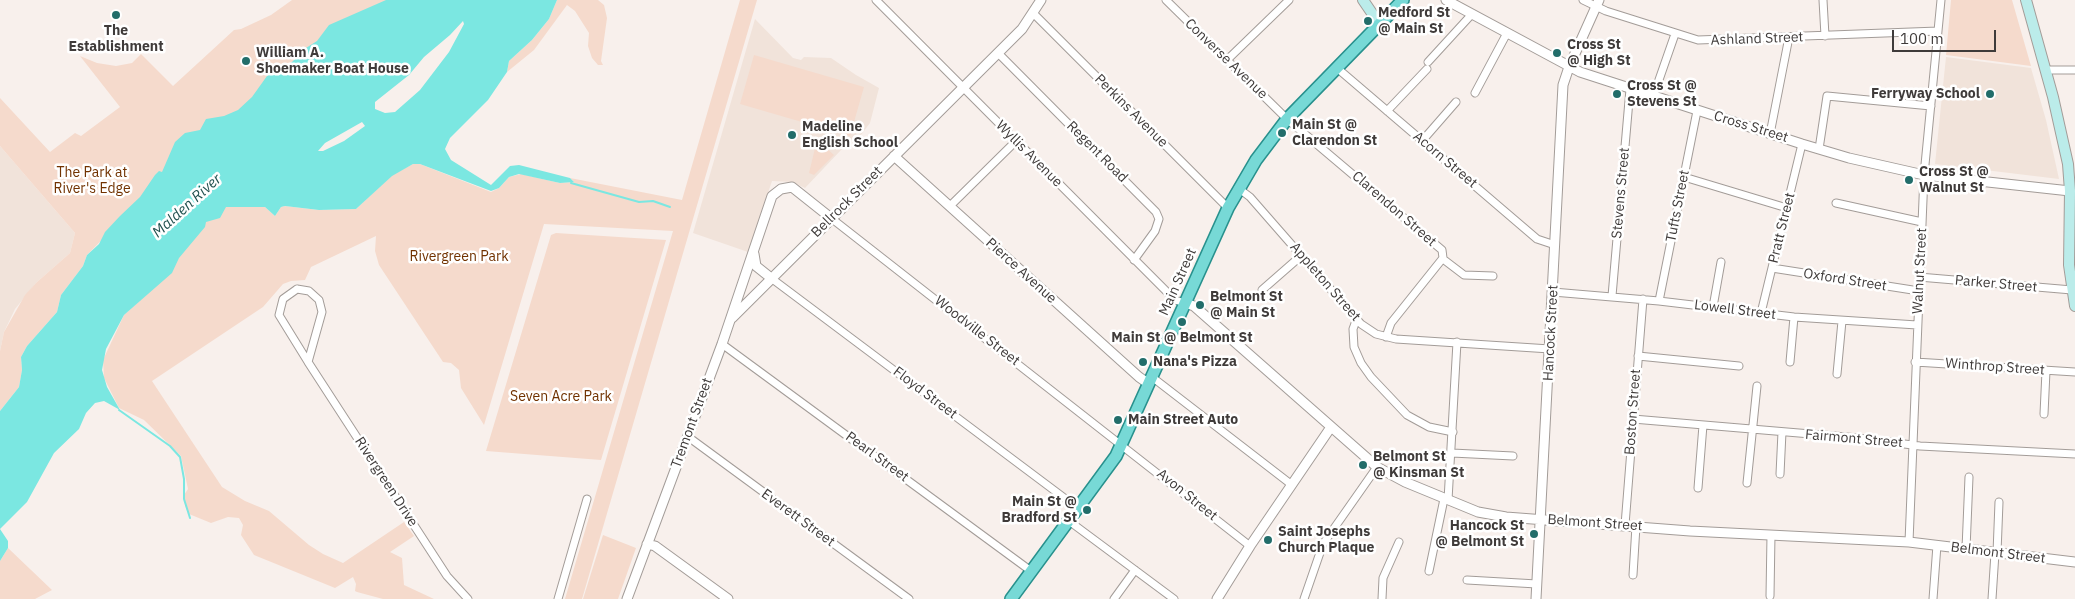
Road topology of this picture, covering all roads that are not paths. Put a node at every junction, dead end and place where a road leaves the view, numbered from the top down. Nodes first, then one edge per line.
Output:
1 (876, 0) edge
2 (1041, 0) edge
3 (1289, 0) edge
4 (1363, 0) edge
5 (1403, 0) edge
6 (1446, 0) edge
7 (1583, 0) edge
8 (1823, 0) edge
9 (1941, 0) edge
10 (2026, 0) edge
11 (1171, 2) edge
12 (1598, 3) edge
13 (1034, 14) junction
14 (1472, 14) junction
15 (1380, 25) junction
16 (1938, 31) junction
17 (1507, 33) junction
18 (1676, 34) junction
19 (1824, 36) junction
20 (1790, 38) junction
21 (998, 53) junction
22 (1227, 60) junction
23 (1569, 67) junction
24 (1337, 68) junction
25 (2045, 70) junction
26 (2075, 70) edge
27 (965, 86) junction
28 (1630, 89) junction
29 (1475, 93) dead end
30 (1653, 97) junction
31 (1456, 102) dead end
32 (1931, 106) junction
33 (1387, 111) junction
34 (1697, 111) junction
35 (1287, 119) junction
36 (1770, 134) junction
37 (1016, 141) junction
38 (1422, 141) junction
39 (1802, 144) junction
40 (1819, 149) junction
41 (894, 156) junction
42 (1924, 174) junction
43 (1684, 177) junction
44 (1238, 188) junction
45 (2073, 191) edge
46 (1836, 203) dead end
47 (950, 206) junction
48 (1228, 208) junction
49 (1787, 208) junction
50 (831, 218) junction
51 (1922, 222) junction
52 (755, 246) junction
53 (1555, 246) junction
54 (1302, 255) junction
55 (1443, 259) junction
56 (1134, 260) junction
57 (1721, 262) dead end
58 (1772, 268) junction
59 (1493, 276) dead end
60 (1919, 277) junction
61 (771, 278) junction
62 (2073, 283) edge
63 (1262, 290) dead end
64 (1919, 291) junction
65 (1554, 292) junction
66 (1612, 296) junction
67 (1643, 299) junction
68 (1659, 301) junction
69 (1185, 303) junction
70 (2075, 306) edge
71 (1712, 308) junction
72 (1761, 313) junction
73 (1794, 317) junction
74 (1357, 318) junction
75 (1842, 321) junction
76 (729, 322) junction
77 (1917, 325) junction
78 (1386, 337) junction
79 (1457, 342) junction
80 (722, 344) junction
81 (1550, 349) junction
82 (1638, 356) junction
83 (308, 362) junction
84 (1790, 362) dead end
85 (1915, 362) junction
86 (1739, 366) dead end
87 (2046, 370) junction
88 (2075, 372) edge
89 (1837, 374) dead end
90 (1151, 381) junction
91 (1757, 386) dead end
92 (2044, 414) dead end
93 (1633, 419) junction
94 (1703, 425) junction
95 (1331, 428) junction
96 (1752, 430) junction
97 (1453, 432) junction
98 (1782, 432) junction
99 (687, 436) junction
100 (1123, 444) junction
101 (1912, 444) junction
102 (1452, 453) junction
103 (2075, 454) edge
104 (1513, 456) dead end
105 (1377, 467) junction
106 (1780, 474) dead end
107 (1969, 477) dead end
108 (1747, 483) dead end
109 (1292, 485) junction
110 (1698, 488) dead end
111 (587, 499) dead end
112 (1446, 499) junction
113 (1998, 502) dead end
114 (1079, 509) junction
115 (1542, 519) junction
116 (1069, 521) junction
117 (1625, 525) junction
118 (1636, 526) junction
119 (1771, 535) junction
120 (1399, 542) dead end
121 (1908, 542) junction
122 (647, 544) junction
123 (1250, 546) junction
124 (1936, 546) junction
125 (1966, 549) junction
126 (1996, 553) junction
127 (2075, 562) edge
128 (1135, 570) junction
129 (1031, 571) junction
130 (1428, 571) dead end
131 (1632, 575) dead end
132 (1467, 580) dead end
133 (1537, 584) junction
134 (1770, 596) dead end
135 (468, 599) edge
136 (558, 599) edge
137 (628, 599) edge
138 (728, 599) edge
139 (909, 599) edge
140 (1011, 599) edge
141 (1114, 599) edge
142 (1174, 599) edge
143 (1218, 599) edge
144 (1304, 599) edge
145 (1382, 599) edge
146 (1536, 599) edge
147 (1933, 599) edge
148 (1992, 599) edge

1 - 27 street, Wyllis Avenue
2 - 13 street, Bellrock Street
3 - 22 street
4 - 15 main road
5 - 15 main road, Main Street
6 - 14 street, Cross Street
7 - 12 street, Ashland Street
8 - 19 street
9 - 16 street, Walnut Street
10 - 25 main road
11 - 22 street, Converse Avenue
12 - 18 street, Ashland Street
12 - 23 street, Hancock Street
13 - 21 street, Bellrock Street
13 - 48 street, Perkins Avenue
14 - 17 street, Cross Street
14 - 33 street
15 - 24 main road, Main Street
16 - 19 street, Ashland Street
16 - 32 street, Walnut Street
17 - 23 street, Cross Street
17 - 29 street
18 - 20 street, Ashland Street
18 - 30 street
19 - 20 street, Ashland Street
20 - 36 street
21 - 27 street, Bellrock Street
21 - 56 street, Regent Road
22 - 35 street, Converse Avenue
23 - 28 street, Cross Street
23 - 53 street, Hancock Street
24 - 33 street, Acorn Street
24 - 35 main road, Main Street
25 - 26 street
25 - 45 main road
27 - 37 street, Wyllis Avenue
27 - 41 street, Bellrock Street
28 - 30 street, Cross Street
28 - 66 street, Stevens Street
30 - 34 street, Cross Street
31 - 38 street
32 - 40 street
32 - 42 street, Walnut Street
33 - 38 street, Acorn Street
34 - 36 street, Cross Street
34 - 43 street, Tufts Street
35 - 44 main road, Main Street
35 - 55 street, Clarendon Street
36 - 39 street, Cross Street
37 - 47 street
37 - 56 street, Wyllis Avenue
38 - 53 street, Acorn Street
39 - 40 street, Cross Street
39 - 49 street, Pratt Street
40 - 42 street, Cross Street
41 - 47 street, Pierce Avenue
41 - 50 street, Bellrock Street
42 - 45 street, Cross Street
42 - 51 street, Walnut Street
43 - 49 street
43 - 68 street, Tufts Street
44 - 48 main road, Main Street
44 - 54 street, Appleton Street
45 - 62 main road
46 - 51 street
47 - 90 street, Pierce Avenue
48 - 69 main road, Main Street
49 - 58 street, Pratt Street
50 - 52 street, Tremont Street
50 - 61 street, Bellrock Street
50 - 100 street, Woodville Street
51 - 60 street, Walnut Street
52 - 61 street
52 - 76 street, Tremont Street
53 - 65 street, Hancock Street
54 - 63 street
54 - 74 street, Appleton Street
55 - 59 street
55 - 78 street, Clarendon Street
56 - 69 street, Wyllis Avenue
57 - 71 street
58 - 64 street, Oxford Street
58 - 72 street, Pratt Street
60 - 62 street, Parker Street
60 - 64 street, Walnut Street
61 - 76 street, Bellrock Street
61 - 114 street, Floyd Street
62 - 70 main road
64 - 77 street, Walnut Street
65 - 66 street, Lowell Street
65 - 81 street, Hancock Street
66 - 67 street, Lowell Street
67 - 68 street, Lowell Street
67 - 82 street, Boston Street
68 - 71 street, Lowell Street
69 - 90 main road, Main Street
69 - 95 street, Belmont Street
71 - 72 street, Lowell Street
72 - 73 street, Lowell Street
73 - 75 street, Lowell Street
73 - 84 street
74 - 78 street, Appleton Street
74 - 97 street
75 - 77 street, Lowell Street
75 - 89 street
76 - 80 street, Tremont Street
77 - 85 street, Walnut Street
78 - 79 street, Appleton Street
79 - 81 street, Appleton Street
79 - 97 street
80 - 99 street, Tremont Street
80 - 129 street, Pearl Street
81 - 115 street, Hancock Street
82 - 86 street
82 - 93 street, Boston Street
83 - 83 street, Rivergreen Drive
83 - 135 street, Rivergreen Drive
85 - 87 street, Winthrop Street
85 - 101 street, Walnut Street
87 - 88 street, Winthrop Street
87 - 92 street
90 - 100 main road, Main Street
90 - 109 street
91 - 96 street
93 - 94 street, Fairmont Street
93 - 117 street, Boston Street
94 - 96 street, Fairmont Street
94 - 110 street
95 - 105 street, Belmont Street
95 - 109 street
96 - 98 street, Fairmont Street
96 - 108 street
97 - 102 street
98 - 101 street, Fairmont Street
98 - 106 street
99 - 122 street, Tremont Street
99 - 139 street, Everett Street
100 - 114 main road, Main Street
100 - 123 street, Avon Street
101 - 103 street, Fairmont Street
101 - 121 street, Walnut Street
102 - 104 street
102 - 112 street
105 - 112 street, Belmont Street
105 - 144 street
107 - 125 street
109 - 123 street
111 - 136 street
112 - 115 street, Belmont Street
112 - 130 street
113 - 126 street
114 - 116 main road, Main Street
115 - 117 street, Belmont Street
115 - 133 street, Hancock Street
116 - 128 street
116 - 129 main road, Main Street
117 - 118 street, Belmont Street
118 - 119 street, Belmont Street
118 - 131 street
119 - 121 street, Belmont Street
119 - 134 street
120 - 145 street
121 - 124 street, Belmont Street
122 - 137 street, Tremont Street
122 - 138 street
123 - 143 street
124 - 125 street, Belmont Street
124 - 147 street
125 - 126 street, Belmont Street
126 - 127 street, Belmont Street
126 - 148 street
128 - 141 street
128 - 142 street
129 - 140 main road, Main Street
132 - 133 street
133 - 146 street, Hancock Street

